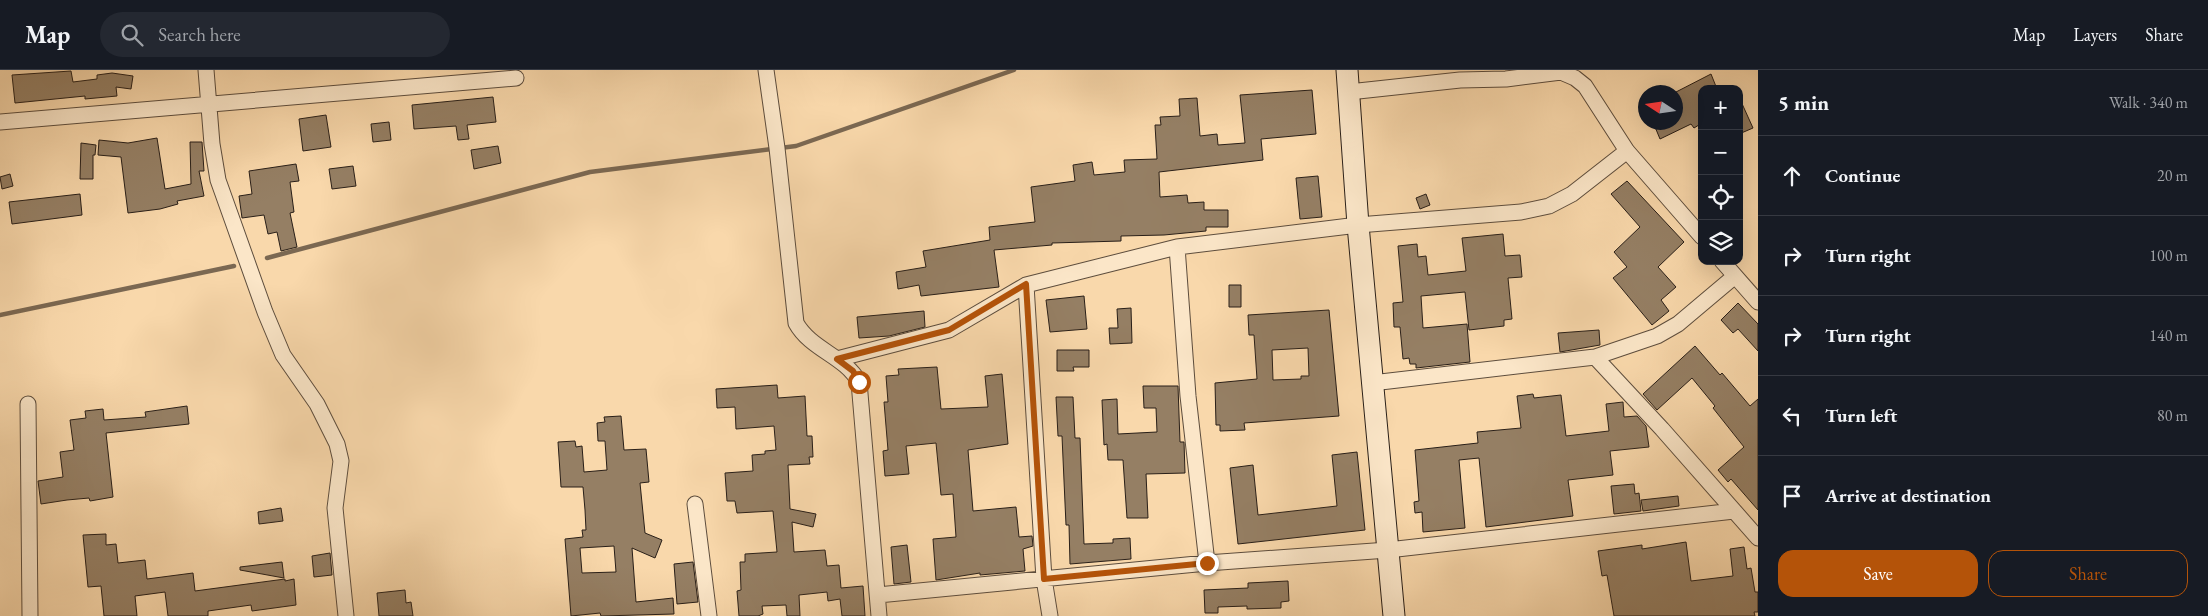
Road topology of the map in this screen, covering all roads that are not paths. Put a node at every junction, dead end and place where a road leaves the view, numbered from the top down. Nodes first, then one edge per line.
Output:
1 (206, 70) edge
2 (766, 70) edge
3 (1347, 70) edge
4 (516, 78) dead end
5 (1349, 92) junction
6 (209, 105) junction
7 (0, 122) edge
8 (1627, 151) junction
9 (1358, 224) junction
10 (1698, 232) edge
11 (1177, 247) junction
12 (1725, 265) edge
13 (1735, 276) junction
14 (1026, 284) junction
15 (1758, 302) edge
16 (1595, 357) junction
17 (837, 359) junction
18 (1372, 383) junction
19 (28, 404) dead end
20 (695, 504) dead end
21 (1734, 511) junction
22 (1758, 538) edge
23 (1388, 550) junction
24 (1207, 563) junction
25 (1044, 579) junction
26 (878, 595) junction
27 (30, 616) edge
28 (346, 616) edge
29 (709, 616) edge
30 (879, 616) edge
31 (1050, 616) edge
32 (1394, 616) edge

1 - 6 street
2 - 17 street
3 - 5 street
4 - 6 street
5 - 8 street
5 - 9 street
6 - 7 street
6 - 28 street
8 - 9 street
8 - 10 street
9 - 11 street
9 - 18 street
11 - 14 street
11 - 24 street
12 - 13 street
13 - 15 street
13 - 16 street
14 - 17 street
14 - 25 street
16 - 18 street
16 - 21 street
17 - 26 street
18 - 23 street
19 - 27 street
20 - 29 street
21 - 22 street
21 - 23 street
23 - 24 street
23 - 32 street
24 - 25 street
25 - 26 street
25 - 31 street
26 - 30 street

